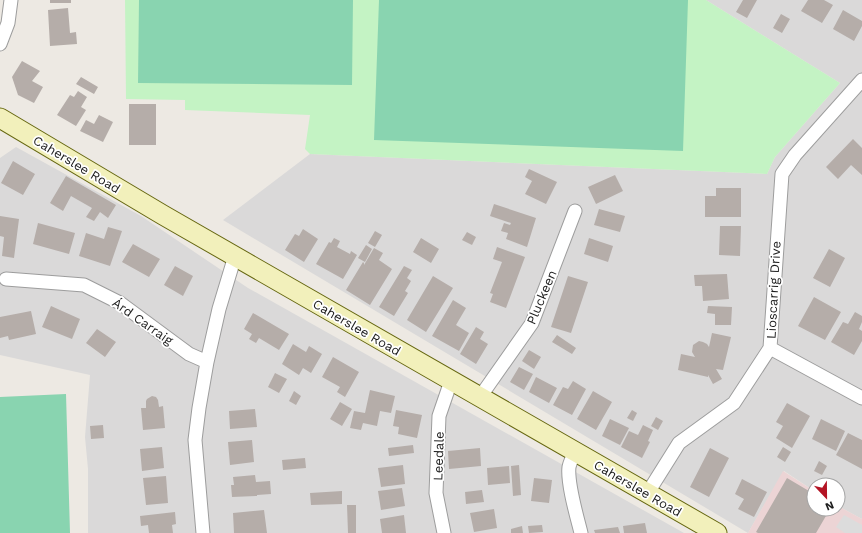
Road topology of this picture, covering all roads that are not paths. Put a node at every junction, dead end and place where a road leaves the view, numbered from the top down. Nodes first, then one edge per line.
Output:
1 (11, 0) edge
2 (0, 44) edge
3 (859, 89) edge
4 (0, 118) edge
5 (575, 210) dead end
6 (235, 256) junction
7 (6, 279) dead end
8 (770, 348) junction
9 (207, 362) junction
10 (451, 381) junction
11 (480, 397) junction
12 (862, 398) edge
13 (574, 452) junction
14 (647, 494) junction
15 (203, 533) edge
16 (444, 533) edge
17 (581, 533) edge
18 (717, 533) edge

1 - 2 street
3 - 8 street, Lioscarrig Drive
4 - 6 main road, Caherslee Road
5 - 11 street, Pluckeen
6 - 9 street
6 - 10 main road, Caherslee Road
7 - 9 street, Árd Carraig
8 - 12 street
8 - 14 street, Lioscarrig Drive
9 - 15 street
10 - 11 main road, Caherslee Road
10 - 16 street, Leedale
11 - 13 main road, Caherslee Road
13 - 14 main road, Caherslee Road
13 - 17 street
14 - 18 main road, Caherslee Road

